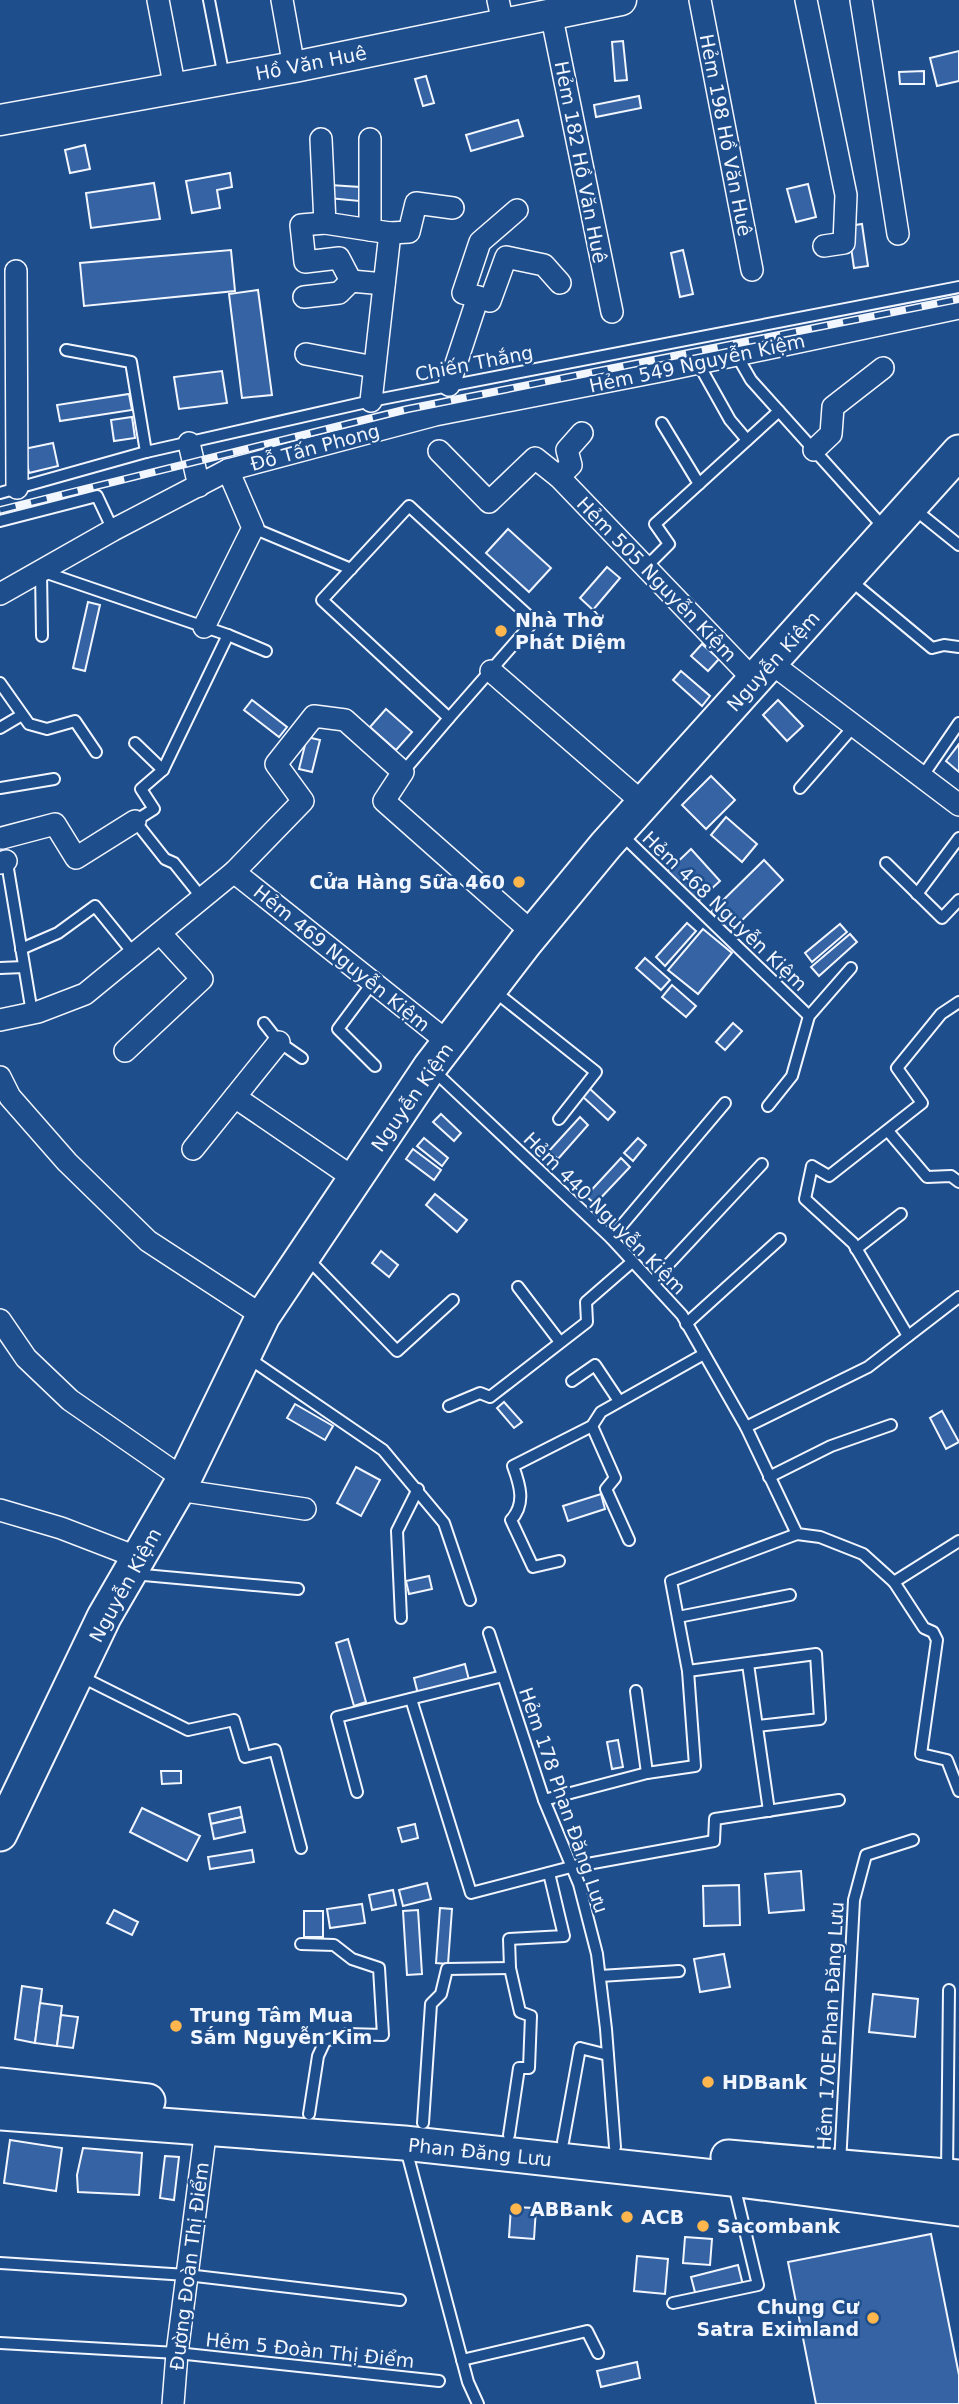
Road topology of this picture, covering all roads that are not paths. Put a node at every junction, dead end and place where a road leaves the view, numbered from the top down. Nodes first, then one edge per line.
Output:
1 (158, 0) edge
2 (209, 0) edge
3 (282, 0) edge
4 (621, 0) edge
5 (700, 0) edge
6 (806, 0) edge
7 (861, 0) edge
8 (501, 11) edge
9 (551, 13) junction
10 (295, 67) junction
11 (224, 80) junction
12 (175, 89) junction
13 (0, 120) edge
14 (321, 139) dead end
15 (370, 139) dead end
16 (453, 208) dead end
17 (517, 210) dead end
18 (325, 223) junction
19 (380, 232) junction
20 (898, 234) dead end
21 (824, 246) dead end
22 (752, 270) dead end
23 (16, 271) dead end
24 (351, 281) junction
25 (560, 283) dead end
26 (384, 284) junction
27 (959, 287) edge
28 (304, 296) dead end
29 (478, 298) junction
30 (959, 308) edge
31 (612, 312) dead end
32 (8, 316) edge
33 (66, 350) dead end
34 (306, 354) dead end
35 (736, 354) junction
36 (698, 363) junction
37 (374, 366) junction
38 (883, 368) dead end
39 (449, 385) junction
40 (371, 401) junction
41 (779, 411) junction
42 (435, 415) joint
43 (662, 423) dead end
44 (582, 433) dead end
45 (747, 440) junction
46 (189, 443) junction
47 (439, 450) dead end
48 (814, 450) junction
49 (146, 452) junction
50 (959, 452) edge
51 (228, 470) junction
52 (559, 477) junction
53 (699, 484) junction
54 (199, 486) junction
55 (9, 490) edge
56 (910, 507) junction
57 (0, 521) edge
58 (253, 528) junction
59 (113, 530) junction
60 (887, 532) junction
61 (959, 545) edge
62 (646, 567) junction
63 (351, 569) junction
64 (41, 571) junction
65 (847, 578) junction
66 (0, 594) edge
67 (204, 627) junction
68 (228, 635) junction
69 (42, 636) dead end
70 (959, 647) edge
71 (266, 651) dead end
72 (491, 671) junction
73 (763, 672) junction
74 (0, 682) edge
75 (22, 715) junction
76 (449, 718) junction
77 (959, 723) edge
78 (854, 726) junction
79 (0, 728) edge
80 (135, 743) dead end
81 (96, 752) dead end
82 (163, 770) junction
83 (403, 772) junction
84 (922, 777) junction
85 (54, 779) dead end
86 (0, 788) edge
87 (800, 789) dead end
88 (643, 803) junction
89 (959, 805) edge
90 (135, 821) junction
91 (618, 831) junction
92 (1, 833) edge
93 (959, 838) edge
94 (3, 862) edge
95 (886, 863) dead end
96 (234, 872) junction
97 (917, 894) junction
98 (202, 898) junction
99 (959, 900) edge
100 (160, 933) junction
101 (533, 933) junction
102 (21, 949) junction
103 (134, 954) junction
104 (24, 967) junction
105 (0, 968) edge
106 (851, 968) dead end
107 (373, 982) junction
108 (491, 988) junction
109 (959, 1002) edge
110 (32, 1013) junction
111 (809, 1016) junction
112 (0, 1020) edge
113 (264, 1023) dead end
114 (278, 1042) junction
115 (125, 1051) dead end
116 (440, 1055) junction
117 (302, 1058) dead end
118 (375, 1066) dead end
119 (0, 1077) edge
120 (235, 1097) junction
121 (725, 1103) dead end
122 (768, 1106) dead end
123 (559, 1119) dead end
124 (888, 1131) junction
125 (193, 1149) dead end
126 (762, 1164) dead end
127 (956, 1176) edge
128 (355, 1179) junction
129 (901, 1214) dead end
130 (611, 1238) junction
131 (780, 1239) dead end
132 (856, 1249) junction
133 (304, 1255) junction
134 (632, 1262) junction
135 (652, 1282) junction
136 (518, 1287) dead end
137 (959, 1297) edge
138 (453, 1300) dead end
139 (263, 1316) junction
140 (0, 1320) edge
141 (687, 1324) junction
142 (908, 1336) junction
143 (560, 1342) junction
144 (704, 1354) junction
145 (245, 1355) junction
146 (572, 1381) dead end
147 (619, 1401) junction
148 (449, 1406) dead end
149 (891, 1425) dead end
150 (592, 1426) junction
151 (746, 1427) junction
152 (769, 1477) junction
153 (181, 1484) junction
154 (418, 1489) junction
155 (305, 1508) dead end
156 (0, 1510) edge
157 (797, 1534) junction
158 (629, 1540) dead end
159 (959, 1541) edge
160 (559, 1560) dead end
161 (135, 1566) junction
162 (894, 1582) junction
163 (298, 1589) dead end
164 (790, 1595) dead end
165 (470, 1600) dead end
166 (678, 1617) junction
167 (401, 1618) dead end
168 (489, 1633) dead end
169 (748, 1664) junction
170 (688, 1671) junction
171 (77, 1675) junction
172 (503, 1676) junction
173 (636, 1691) dead end
174 (411, 1699) junction
175 (758, 1726) junction
176 (647, 1773) junction
177 (959, 1791) edge
178 (358, 1792) dead end
179 (544, 1800) junction
180 (839, 1800) dead end
181 (769, 1811) junction
182 (2, 1827) edge
183 (913, 1840) dead end
184 (301, 1848) dead end
185 (571, 1867) junction
186 (549, 1873) junction
187 (301, 1944) dead end
188 (510, 1968) junction
189 (679, 1971) dead end
190 (600, 1976) junction
191 (949, 1990) dead end
192 (608, 2055) junction
193 (0, 2085) edge
194 (0, 2113) edge
195 (309, 2113) junction
196 (206, 2128) junction
197 (413, 2133) junction
198 (509, 2135) junction
199 (563, 2142) junction
200 (615, 2147) junction
201 (840, 2167) junction
202 (953, 2176) edge
203 (732, 2179) junction
204 (959, 2209) edge
205 (0, 2263) edge
206 (187, 2275) junction
207 (400, 2300) dead end
208 (673, 2303) dead end
209 (0, 2343) edge
210 (177, 2353) junction
211 (598, 2353) dead end
212 (462, 2360) junction
213 (439, 2381) dead end
214 (173, 2404) edge
215 (478, 2404) edge

1 - 12 street
2 - 11 lane
3 - 10 street
4 - 9 main road, Hồ Văn Huê
5 - 22 street, Hẻm 198 Hồ Văn Huê
6 - 21 street
7 - 20 street
8 - 9 main road, Hồ Văn Huê
8 - 10 main road, Hồ Văn Huê
9 - 31 street, Hẻm 182 Hồ Văn Huê
10 - 11 main road, Hồ Văn Huê
11 - 12 main road, Hồ Văn Huê
12 - 13 main road, Hồ Văn Huê
14 - 18 street
15 - 19 street
16 - 19 street
17 - 29 street
18 - 19 street
18 - 24 street
19 - 26 street
23 - 32 street
24 - 26 street
24 - 28 street
25 - 29 street
26 - 37 street
27 - 39 lane, Chiến Thắng
29 - 39 street
30 - 35 street, Hẻm 549 Nguyễn Kiệm
32 - 55 street
33 - 49 lane
34 - 37 street
35 - 36 street, Hẻm 549 Nguyễn Kiệm
35 - 41 lane
36 - 42 street, Hẻm 549 Nguyễn Kiệm
36 - 45 lane
37 - 40 street
38 - 48 street
39 - 40 lane, Chiến Thắng
40 - 46 lane, Chiến Thắng
41 - 45 lane
41 - 48 lane
42 - 51 street, Đỗ Tấn Phong
43 - 53 lane
44 - 52 street
45 - 53 lane
46 - 49 lane, Chiến Thắng
46 - 54 street
47 - 52 street, Hẻm 505 Nguyễn Kiệm
48 - 60 lane
49 - 55 lane, Chiến Thắng
50 - 56 main road, Nguyễn Kiệm
51 - 54 street, Đỗ Tấn Phong
51 - 58 street
52 - 62 street, Hẻm 505 Nguyễn Kiệm
53 - 62 lane
54 - 59 street, Đỗ Tấn Phong
56 - 60 main road, Nguyễn Kiệm
56 - 61 lane
57 - 59 lane
58 - 63 lane
58 - 67 street
59 - 64 street, Đỗ Tấn Phong
60 - 65 main road, Nguyễn Kiệm
62 - 73 street, Hẻm 505 Nguyễn Kiệm
63 - 72 lane
63 - 76 lane
64 - 66 street, Đỗ Tấn Phong
64 - 67 lane
64 - 69 lane
65 - 70 lane
65 - 73 main road, Nguyễn Kiệm
67 - 68 lane
68 - 71 lane
68 - 82 lane
72 - 76 lane
72 - 88 street
73 - 78 street, Hẻm 505 Nguyễn Kiệm
73 - 88 main road, Nguyễn Kiệm
74 - 75 lane
75 - 79 lane
75 - 81 lane
76 - 83 lane
77 - 84 lane
78 - 84 street, Hẻm 505 Nguyễn Kiệm
78 - 87 lane
80 - 82 lane
82 - 90 lane
83 - 96 street, Hẻm 469 Nguyễn Kiệm
83 - 101 street
84 - 89 street, Hẻm 505 Nguyễn Kiệm
85 - 86 lane
88 - 91 main road, Nguyễn Kiệm
90 - 92 street
90 - 98 lane
91 - 101 main road, Nguyễn Kiệm
91 - 111 lane, Hẻm 468 Nguyễn Kiệm
92 - 94 lane
93 - 97 lane
94 - 102 lane
95 - 97 lane
96 - 98 street, Hẻm 469 Nguyễn Kiệm
96 - 107 street, Hẻm 469 Nguyễn Kiệm
97 - 99 lane
98 - 100 street, Hẻm 469 Nguyễn Kiệm
100 - 103 street, Hẻm 469 Nguyễn Kiệm
100 - 115 street
101 - 108 main road, Nguyễn Kiệm
102 - 103 lane
102 - 104 lane
103 - 110 street, Hẻm 469 Nguyễn Kiệm
104 - 105 lane
104 - 110 lane
106 - 111 lane, Hẻm 468 Nguyễn Kiệm
107 - 116 street, Hẻm 469 Nguyễn Kiệm
107 - 118 lane
108 - 116 main road, Nguyễn Kiệm
108 - 123 lane
109 - 124 lane
110 - 112 street, Hẻm 469 Nguyễn Kiệm
111 - 122 lane, Hẻm 468 Nguyễn Kiệm
113 - 114 lane
114 - 117 lane
114 - 120 street
116 - 128 main road, Nguyễn Kiệm
116 - 130 lane, Hẻm 440 Nguyễn Kiệm
119 - 139 street
120 - 125 street
120 - 128 street
121 - 130 lane
124 - 127 lane
124 - 132 lane
126 - 135 lane
128 - 133 main road, Nguyễn Kiệm
129 - 132 lane
130 - 134 lane, Hẻm 440 Nguyễn Kiệm
131 - 141 lane
132 - 142 lane
133 - 138 lane
133 - 139 main road, Nguyễn Kiệm
134 - 135 lane, Hẻm 440 Nguyễn Kiệm
134 - 143 lane
135 - 141 lane, Hẻm 440 Nguyễn Kiệm
136 - 143 lane
137 - 142 lane
139 - 145 main road, Nguyễn Kiệm
140 - 153 street
141 - 144 lane, Hẻm 440 Nguyễn Kiệm
142 - 151 lane
143 - 148 lane
144 - 147 lane
144 - 151 lane, Hẻm 440 Nguyễn Kiệm
145 - 153 main road, Nguyễn Kiệm
145 - 154 lane
146 - 147 lane
147 - 150 lane
149 - 152 lane
150 - 158 lane
150 - 160 lane
151 - 152 lane, Hẻm 440 Nguyễn Kiệm
152 - 157 lane, Hẻm 440 Nguyễn Kiệm
153 - 155 street
153 - 161 main road, Nguyễn Kiệm
154 - 165 lane
154 - 167 lane
156 - 161 street
157 - 162 lane
157 - 166 lane
159 - 162 lane
161 - 163 lane
161 - 171 main road, Nguyễn Kiệm
162 - 177 lane
164 - 166 lane
166 - 170 lane
168 - 172 lane, Hẻm 178 Phan Đăng Lưu
169 - 170 lane
169 - 175 lane
169 - 175 lane
170 - 176 lane
171 - 182 main road, Nguyễn Kiệm
171 - 184 lane
172 - 174 lane
172 - 179 lane, Hẻm 178 Phan Đăng Lưu
173 - 176 lane
174 - 178 lane
174 - 186 lane
175 - 181 lane
176 - 179 lane
179 - 185 lane, Hẻm 178 Phan Đăng Lưu
180 - 181 lane
181 - 185 lane
183 - 201 lane, Hẻm 170E Phan Đăng Lưu
185 - 186 lane
185 - 190 lane, Hẻm 178 Phan Đăng Lưu
186 - 188 lane
187 - 195 lane
188 - 197 lane
188 - 198 lane
189 - 190 lane
190 - 192 lane, Hẻm 178 Phan Đăng Lưu
191 - 202 lane
192 - 199 lane
192 - 200 lane, Hẻm 178 Phan Đăng Lưu
193 - 195 main road, Phan Đăng Lưu
194 - 196 main road, Phan Đăng Lưu
195 - 197 main road, Phan Đăng Lưu
196 - 197 main road, Phan Đăng Lưu
196 - 206 street, Đường Đoàn Thị Điểm
197 - 198 main road, Phan Đăng Lưu
197 - 203 main road, Phan Đăng Lưu
197 - 212 lane
198 - 199 main road, Phan Đăng Lưu
199 - 200 main road, Phan Đăng Lưu
200 - 201 main road, Phan Đăng Lưu
201 - 202 main road, Phan Đăng Lưu
203 - 204 main road, Phan Đăng Lưu
203 - 208 lane
205 - 206 lane
206 - 207 lane
206 - 210 street, Đường Đoàn Thị Điểm
209 - 210 lane, Hẻm 5 Đoàn Thị Điểm
210 - 213 lane, Hẻm 5 Đoàn Thị Điểm
210 - 214 street, Đường Đoàn Thị Điểm
211 - 212 lane
212 - 215 lane

